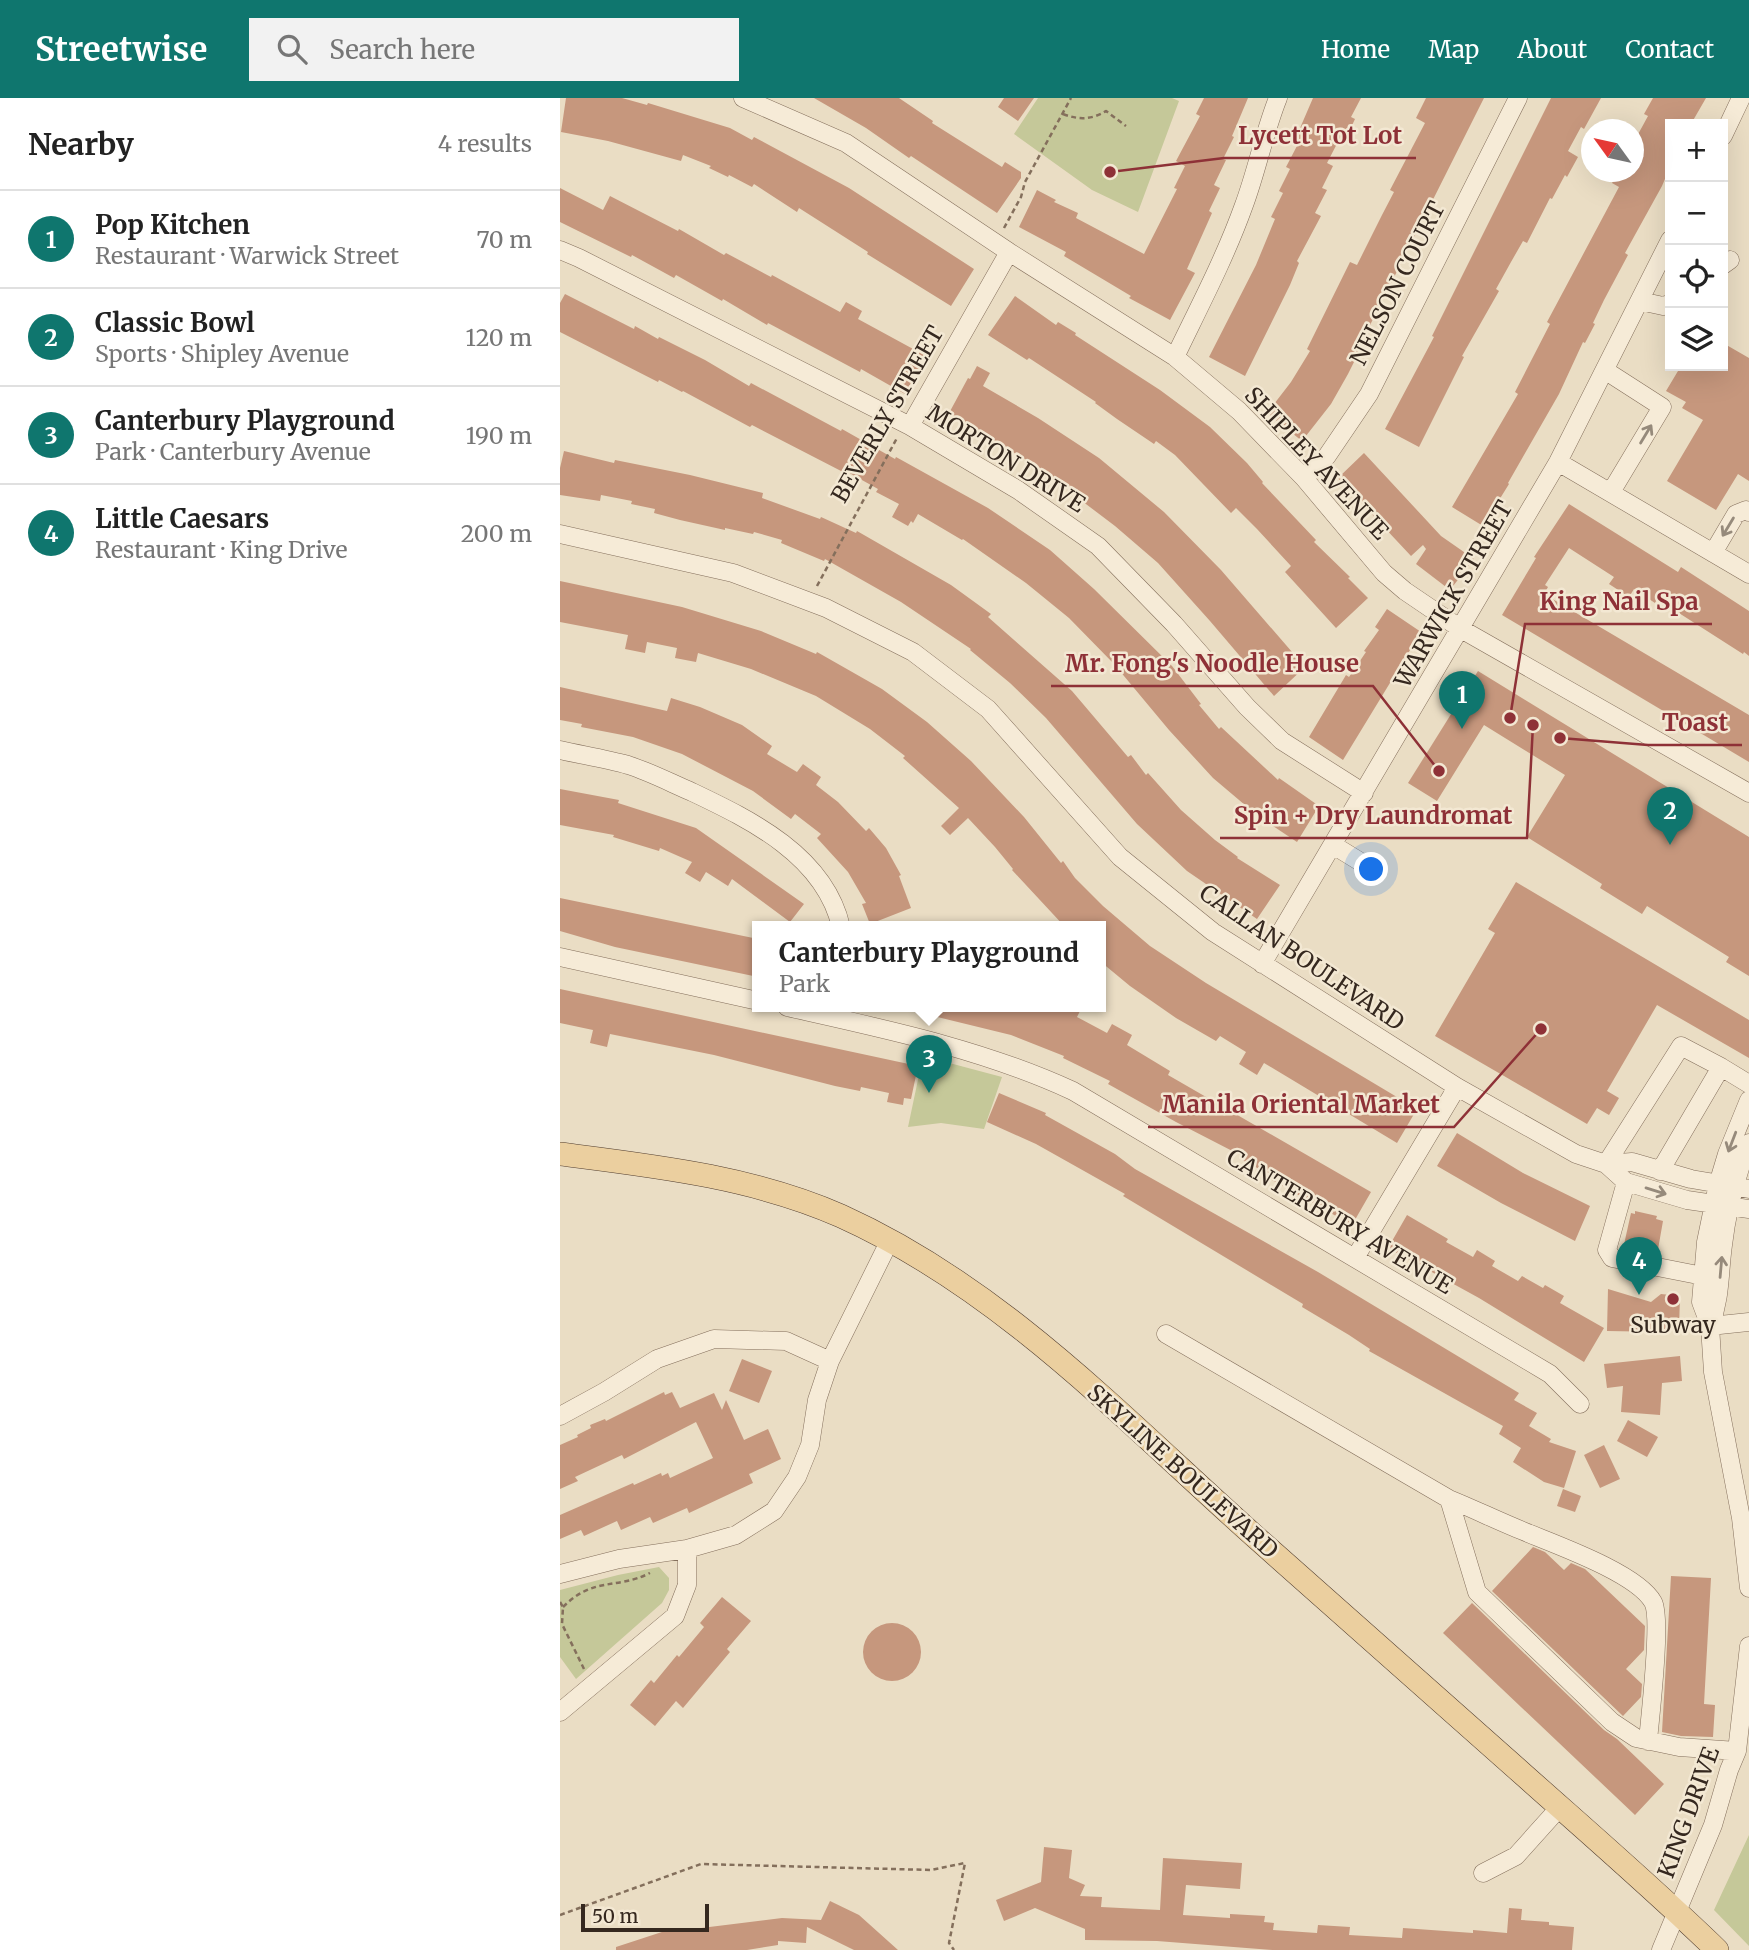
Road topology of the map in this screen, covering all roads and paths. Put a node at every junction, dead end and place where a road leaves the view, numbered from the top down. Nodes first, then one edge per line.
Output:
1 (743, 98) edge
2 (1071, 98) edge
3 (1278, 98) edge
4 (1518, 98) edge
5 (1741, 98) edge
6 (1063, 114) junction
7 (1728, 125) edge
8 (1126, 126) dead end
9 (1668, 245) edge
10 (1002, 247) junction
11 (560, 250) edge
12 (1640, 302) junction
13 (1665, 305) edge
14 (1175, 357) junction
15 (1606, 371) junction
16 (910, 426) junction
17 (1558, 462) junction
18 (1304, 478) junction
19 (1611, 492) junction
20 (1749, 512) edge
21 (560, 534) edge
22 (1713, 553) junction
23 (1749, 574) edge
24 (808, 601) junction
25 (1461, 629) junction
26 (560, 750) edge
27 (1364, 793) junction
28 (1749, 793) edge
29 (1333, 845) junction
30 (1377, 872) dead end
31 (838, 921) edge
32 (560, 957) edge
33 (1262, 964) junction
34 (752, 1000) edge
35 (839, 1013) edge
36 (1721, 1067) junction
37 (1749, 1084) edge
38 (1457, 1087) junction
39 (1749, 1100) edge
40 (1749, 1143) edge
41 (560, 1154) edge
42 (1606, 1164) junction
43 (1660, 1171) junction
44 (1626, 1182) junction
45 (1734, 1187) edge
46 (1721, 1206) junction
47 (1749, 1209) edge
48 (890, 1240) junction
49 (1355, 1258) junction
50 (1703, 1276) junction
51 (1749, 1322) edge
52 (1710, 1326) junction
53 (1166, 1334) dead end
54 (830, 1362) junction
55 (1580, 1404) dead end
56 (560, 1416) edge
57 (1449, 1499) junction
58 (687, 1549) junction
59 (657, 1570) dead end
60 (560, 1574) edge
61 (1749, 1588) edge
62 (560, 1602) edge
63 (563, 1607) junction
64 (1749, 1646) edge
65 (596, 1682) junction
66 (560, 1712) edge
67 (1648, 1741) junction
68 (1737, 1751) junction
69 (1560, 1807) junction
70 (1483, 1873) dead end
71 (1677, 1911) junction
72 (560, 1915) edge
73 (954, 1950) edge
74 (1661, 1950) edge
75 (1717, 1950) edge

1 - 10 street, SHIPLEY AVENUE
2 - 6 path
3 - 14 street
4 - 18 street, NELSON COURT
5 - 7 street
6 - 8 path
6 - 10 path
9 - 12 street, WARWICK STREET
10 - 14 street, SHIPLEY AVENUE
10 - 16 street, BEVERLY STREET
11 - 16 street, MORTON DRIVE
12 - 13 street
12 - 15 street, WARWICK STREET
14 - 18 street, SHIPLEY AVENUE
15 - 17 street, WARWICK STREET
19 -> 15 street
16 - 24 path, BEVERLY STREET
16 - 27 street, MORTON DRIVE
17 - 19 street
17 - 25 street, WARWICK STREET
18 - 25 street, SHIPLEY AVENUE
19 - 22 street
20 -> 22 street
21 - 24 street, CALLAN BOULEVARD
22 - 23 street
24 - 33 street, CALLAN BOULEVARD
25 - 27 street, WARWICK STREET
25 - 28 street, SHIPLEY AVENUE
26 - 31 street
27 - 29 street, WARWICK STREET
29 - 30 street
29 - 33 street, WARWICK STREET
32 - 34 street
33 - 38 street, CALLAN BOULEVARD
35 - 49 street, CANTERBURY AVENUE
36 - 37 street
36 - 42 street
36 - 43 street
38 - 42 street, CALLAN BOULEVARD
38 - 49 street
39 -> 45 street
40 - 45 street
41 - 48 main road, SKYLINE BOULEVARD
42 - 43 street, CALLAN BOULEVARD
42 - 44 street, CALLAN BOULEVARD
43 - 45 street, CALLAN BOULEVARD
44 -> 46 street, CALLAN BOULEVARD
44 - 50 street
45 - 46 street
46 - 47 street, CALLAN BOULEVARD
46 - 50 street
52 -> 46 street
48 - 54 street
48 - 69 main road, SKYLINE BOULEVARD
49 - 55 street, CANTERBURY AVENUE
50 - 52 street
51 - 52 street
52 - 61 street
53 - 57 street
54 - 56 street
54 - 58 street
57 - 67 street
57 - 67 street
58 - 60 street
58 - 65 street
59 - 63 path
62 - 63 path
63 - 65 path
64 - 68 street, KING DRIVE
65 - 66 street
67 - 68 street
68 - 71 street, KING DRIVE
69 - 70 street
69 - 71 main road, SKYLINE BOULEVARD
71 - 74 street, KING DRIVE
71 - 75 main road, SKYLINE BOULEVARD
72 - 73 path

